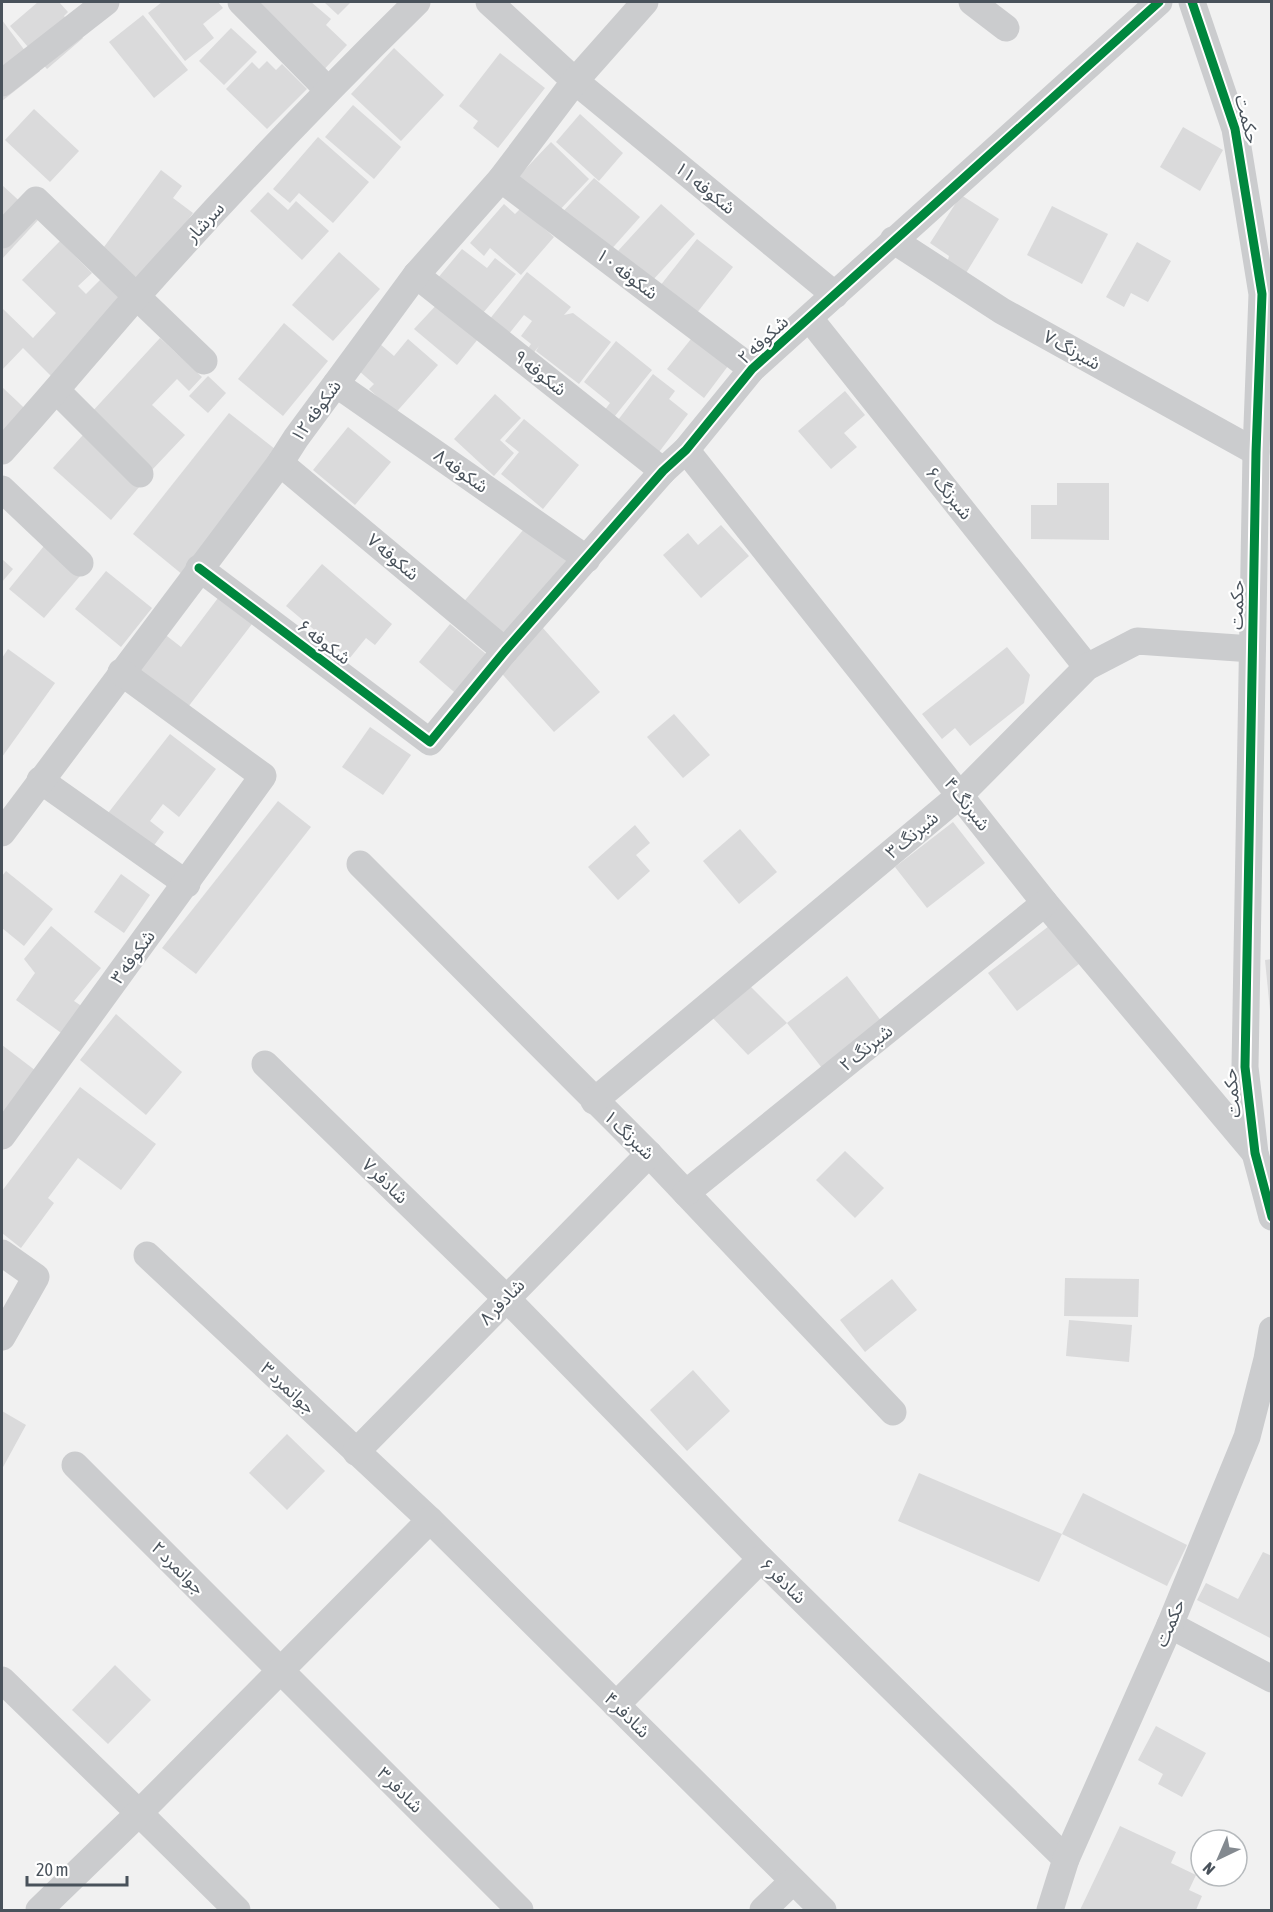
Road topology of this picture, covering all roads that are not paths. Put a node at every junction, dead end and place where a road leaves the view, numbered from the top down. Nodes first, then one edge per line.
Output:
1 (106, 2) edge
2 (241, 2) edge
3 (417, 2) edge
4 (489, 2) edge
5 (645, 2) edge
6 (972, 2) edge
7 (1159, 2) edge
8 (1192, 2) edge
9 (1006, 28) dead end
10 (575, 81) junction
11 (2, 83) edge
12 (328, 90) junction
13 (501, 179) junction
14 (2, 235) edge
15 (893, 240) junction
16 (416, 275) junction
17 (835, 295) junction
18 (135, 298) junction
19 (810, 319) junction
20 (204, 361) dead end
21 (752, 369) junction
22 (336, 384) junction
23 (57, 391) junction
24 (686, 450) junction
25 (2, 451) edge
26 (1256, 452) junction
27 (280, 463) junction
28 (663, 471) junction
29 (140, 474) dead end
30 (2, 489) edge
31 (587, 559) junction
32 (80, 563) dead end
33 (199, 568) junction
34 (1252, 648) junction
35 (506, 651) junction
36 (1087, 667) junction
37 (121, 672) junction
38 (430, 742) joint
39 (40, 780) junction
40 (960, 795) junction
41 (2, 833) edge
42 (360, 864) dead end
43 (187, 884) junction
44 (1045, 903) junction
45 (265, 1064) dead end
46 (594, 1101) junction
47 (2, 1136) edge
48 (1255, 1153) junction
49 (649, 1154) junction
50 (686, 1192) junction
51 (1272, 1216) edge
52 (2, 1253) edge
53 (147, 1255) dead end
54 (506, 1298) junction
55 (1272, 1330) edge
56 (2, 1337) edge
57 (1269, 1359) edge
58 (893, 1412) dead end
59 (356, 1452) junction
60 (75, 1465) dead end
61 (430, 1521) junction
62 (761, 1559) junction
63 (1170, 1625) junction
64 (280, 1670) junction
65 (1272, 1679) edge
66 (2, 1680) edge
67 (616, 1705) junction
68 (140, 1813) junction
69 (1066, 1859) junction
70 (793, 1881) junction
71 (39, 1911) edge
72 (237, 1911) edge
73 (520, 1911) edge
74 (763, 1911) edge
75 (823, 1911) edge
76 (1050, 1911) edge

1 - 11 street
2 - 12 street
3 - 12 street, سرشار
4 - 10 street, شکوفه ۱۱
5 - 10 street, شکوفه ۱۲
6 - 9 street
7 - 15 street, شکوفه ۲
8 - 26 street, حکمت
10 - 13 street, شکوفه ۱۲
10 - 17 street, شکوفه ۱۱
12 - 18 street, سرشار
13 - 16 street, شکوفه ۱۲
13 - 21 street, شکوفه ۱۰
14 - 18 street
15 - 17 street, شکوفه ۲
15 - 26 street, شبرنگ ۷
16 - 22 street, شکوفه ۱۲
16 - 28 street, شکوفه ۹
17 - 19 street, شکوفه ۲
18 - 20 street
18 - 23 street, سرشار
19 - 21 street, شکوفه ۲
19 - 36 street, شبرنگ ۶
21 - 24 street, شکوفه ۲
22 - 27 street, شکوفه ۱۲
22 - 31 street, شکوفه ۸
23 - 25 street, سرشار
23 - 29 street
24 - 28 street, شکوفه ۲
24 - 40 street, شبرنگ ۴
26 - 34 street, حکمت
27 - 33 street, شکوفه ۱۲
27 - 35 street, شکوفه ۷
28 - 31 street, شکوفه ۲
30 - 32 street
31 - 35 street, شکوفه ۲
33 - 37 street, شکوفه ۱۲
33 - 38 street, شکوفه ۶
34 - 36 street, شبرنگ ۳
34 - 48 street, حکمت
35 - 38 street, شکوفه ۲
36 - 40 street, شبرنگ ۳
37 - 39 street, شکوفه ۱۲
37 - 43 street, شکوفه ۳
39 - 41 street, شکوفه ۱۲
39 - 43 street
40 - 44 street, شبرنگ ۴
40 - 46 street, شبرنگ ۳
42 - 46 street, شبرنگ ۱
43 - 47 street, شکوفه ۳
44 - 48 street, شبرنگ ۴
44 - 50 street, شبرنگ ۲
45 - 54 street, شادفر ۷
46 - 49 street, شبرنگ ۱
48 - 51 street, حکمت
49 - 50 street, شبرنگ ۱
49 - 54 street, شادفر ۸
50 - 58 street, شبرنگ ۱
52 - 56 street
53 - 59 street, جوانمرد ۳
54 - 59 street, شادفر ۸
54 - 62 street, شادفر ۶
55 - 57 street, حکمت
57 - 63 street, حکمت
59 - 61 street, جوانمرد ۳
60 - 64 street, جوانمرد ۲
61 - 64 street
61 - 67 street, شادفر ۴
62 - 67 street
62 - 69 street, شادفر ۶
63 - 65 street
63 - 69 street, حکمت
64 - 68 street
64 - 73 street, شادفر ۳
66 - 68 street
67 - 70 street, شادفر ۴
68 - 71 street
68 - 72 street
69 - 76 street, حکمت
70 - 74 street
70 - 75 street, شادفر ۴

